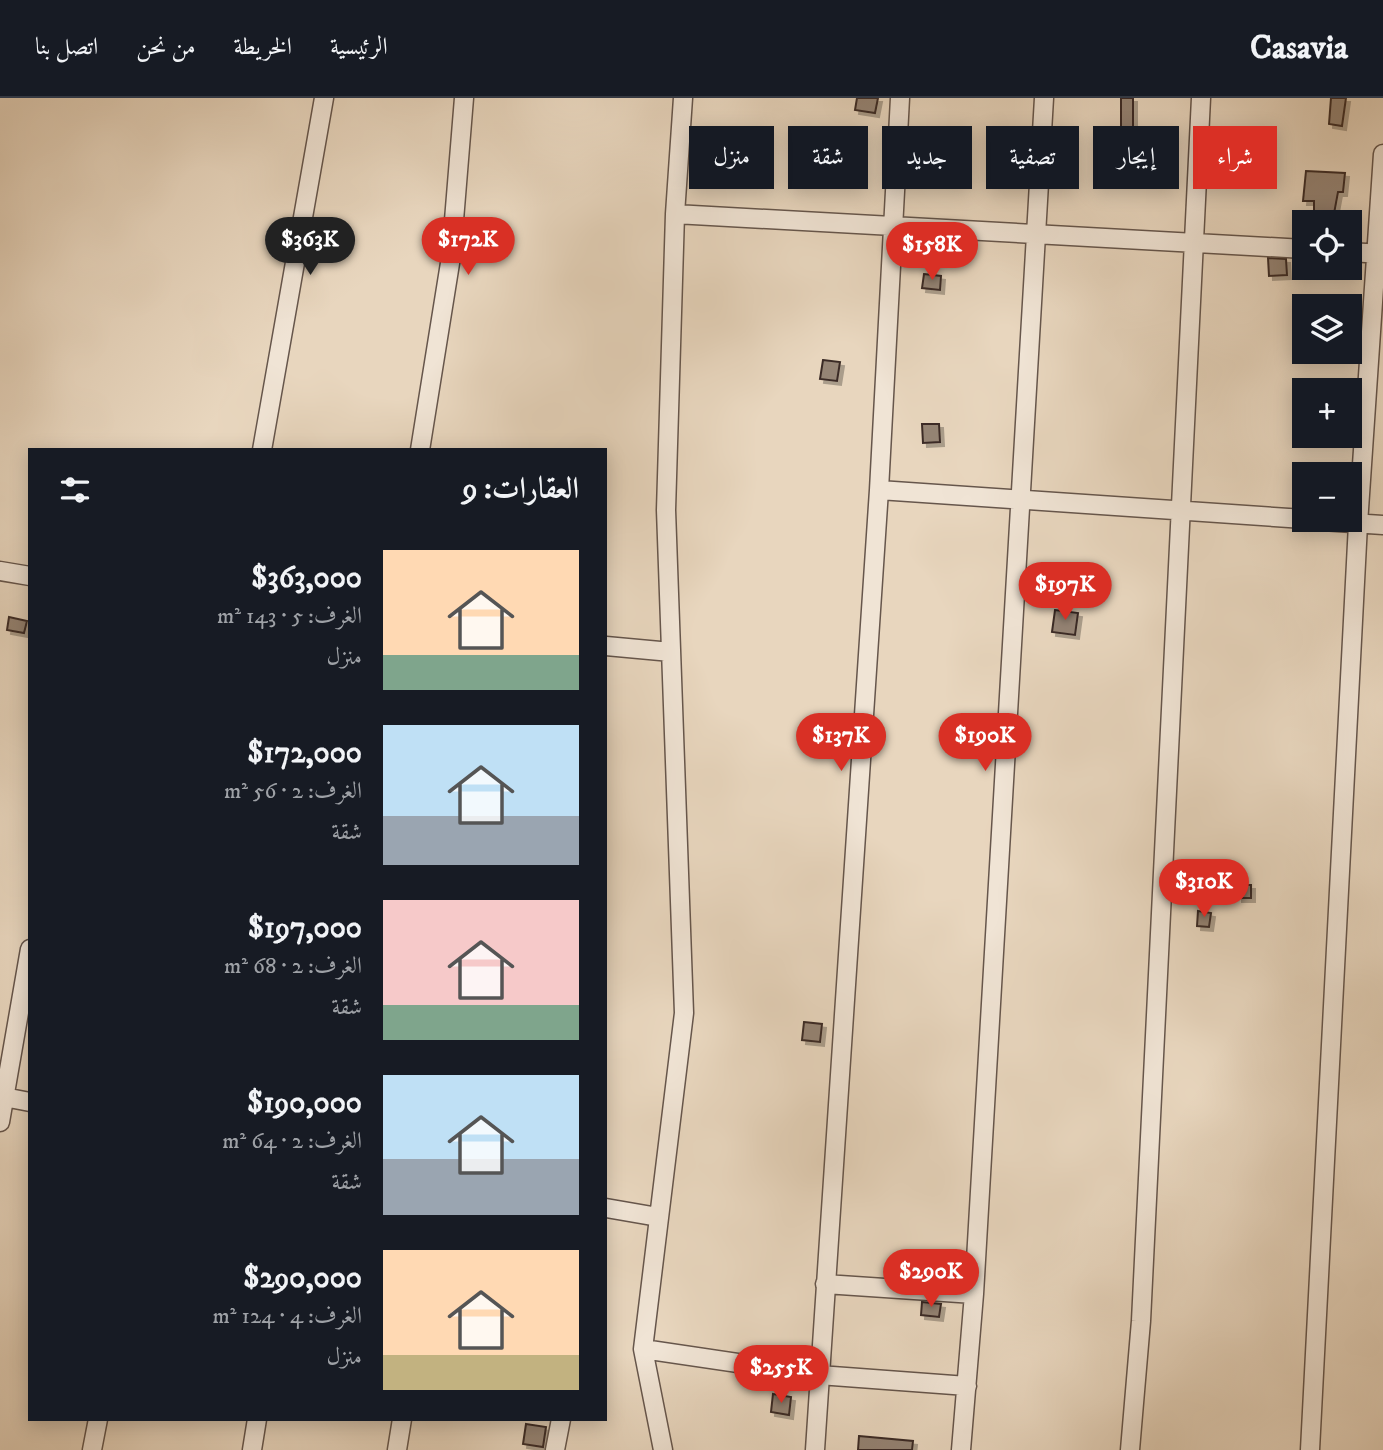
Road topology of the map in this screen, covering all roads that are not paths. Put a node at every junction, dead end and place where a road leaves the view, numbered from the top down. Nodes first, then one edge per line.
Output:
1 (324, 98) edge
2 (464, 98) edge
3 (683, 98) edge
4 (900, 98) edge
5 (1044, 98) edge
6 (1201, 98) edge
7 (1383, 154) edge
8 (676, 214) junction
9 (893, 225) junction
10 (1036, 234) junction
11 (1194, 243) junction
12 (1292, 248) edge
13 (1362, 253) edge
14 (1380, 254) edge
15 (262, 448) edge
16 (420, 448) edge
17 (1362, 474) edge
18 (879, 490) junction
19 (1021, 499) junction
20 (1181, 510) junction
21 (1292, 519) edge
22 (1362, 523) edge
23 (1383, 525) edge
24 (1358, 532) edge
25 (0, 571) edge
26 (28, 576) edge
27 (607, 646) edge
28 (671, 652) junction
29 (28, 960) edge
30 (4, 1097) junction
31 (28, 1102) edge
32 (0, 1122) edge
33 (607, 1208) edge
34 (658, 1217) junction
35 (825, 1284) junction
36 (974, 1294) junction
37 (643, 1349) junction
38 (819, 1375) junction
39 (967, 1387) junction
40 (98, 1421) edge
41 (257, 1421) edge
42 (402, 1421) edge
43 (561, 1421) edge
44 (92, 1450) edge
45 (252, 1450) edge
46 (397, 1450) edge
47 (555, 1450) edge
48 (663, 1450) edge
49 (815, 1450) edge
50 (961, 1450) edge
51 (1130, 1450) edge
52 (1310, 1450) edge

1 - 15 street
2 - 16 street
3 - 8 street
4 - 9 street
5 - 10 street
6 - 11 street
7 - 14 street
8 - 9 street
8 - 28 street
9 - 10 street
9 - 18 street
10 - 11 street
10 - 19 street
11 - 12 street
11 - 20 street
13 - 14 street
14 - 17 street
18 - 19 street
18 - 35 street
19 - 20 street
19 - 36 street
20 - 21 street
20 - 51 street
22 - 23 street
24 - 52 street
25 - 26 street
27 - 28 street
28 - 34 street
29 - 30 street
30 - 31 street
30 - 32 street
33 - 34 street
34 - 37 street
35 - 36 street
35 - 38 street
36 - 39 street
37 - 38 street
37 - 48 street
38 - 39 street
38 - 49 street
39 - 50 street
40 - 44 street
41 - 45 street
42 - 46 street
43 - 47 street

